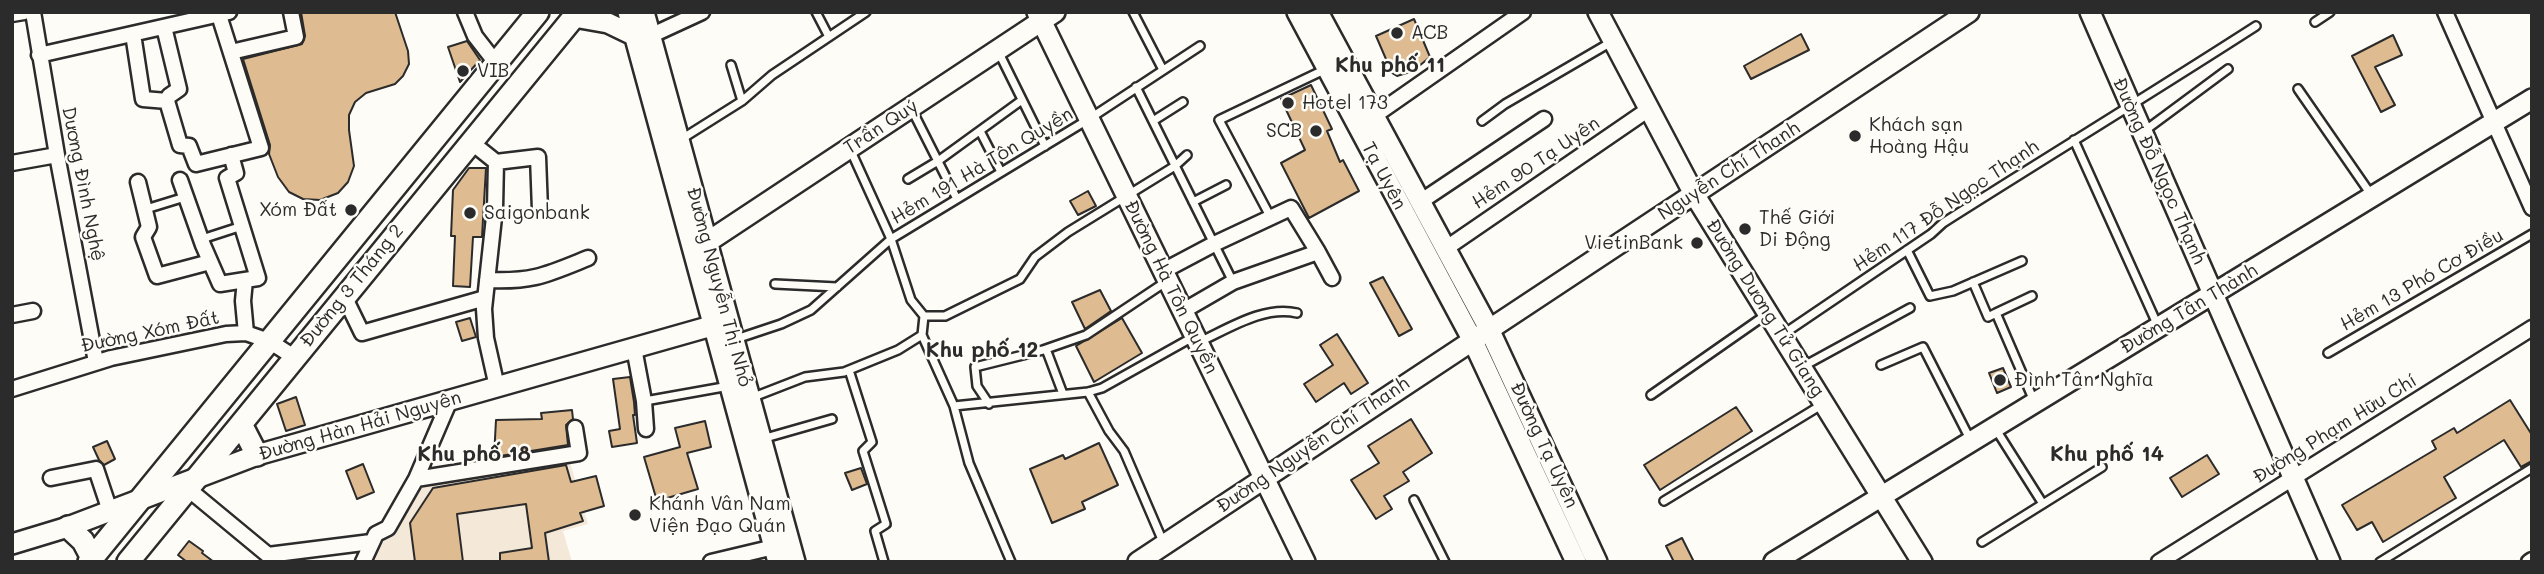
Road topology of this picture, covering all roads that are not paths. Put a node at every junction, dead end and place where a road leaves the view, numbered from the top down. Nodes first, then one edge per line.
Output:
1 (24, 12) edge
2 (33, 12) edge
3 (291, 12) edge
4 (466, 12) edge
5 (538, 12) edge
6 (628, 12) edge
7 (644, 12) edge
8 (702, 12) edge
9 (816, 12) edge
10 (866, 12) edge
11 (1133, 12) edge
12 (1297, 12) edge
13 (1318, 12) edge
14 (1523, 12) edge
15 (1598, 12) edge
16 (2090, 12) edge
17 (2330, 12) edge
18 (2445, 12) edge
19 (222, 13) edge
20 (12, 14) edge
21 (576, 14) edge
22 (1963, 14) edge
23 (1044, 15) edge
24 (2315, 22) dead end
25 (2256, 26) dead end
26 (164, 27) junction
27 (133, 34) junction
28 (643, 36) junction
29 (829, 37) junction
30 (1613, 41) junction
31 (1200, 46) dead end
32 (997, 50) junction
33 (230, 52) junction
34 (39, 55) junction
35 (496, 63) junction
36 (730, 65) dead end
37 (1327, 68) junction
38 (2228, 69) dead end
39 (1163, 70) junction
40 (1136, 88) junction
41 (2298, 89) dead end
42 (2532, 99) edge
43 (1022, 100) junction
44 (167, 101) junction
45 (742, 102) junction
46 (1183, 102) dead end
47 (2132, 107) junction
48 (910, 108) junction
49 (1649, 109) junction
50 (1089, 119) junction
51 (1544, 119) dead end
52 (1153, 121) junction
53 (1482, 121) dead end
54 (1366, 122) junction
55 (2494, 122) junction
56 (980, 131) junction
57 (2143, 133) junction
58 (2074, 140) junction
59 (679, 141) junction
60 (471, 142) junction
61 (1045, 146) junction
62 (850, 148) junction
63 (57, 155) junction
64 (231, 155) junction
65 (1187, 155) dead end
66 (938, 161) junction
67 (12, 163) edge
68 (496, 163) junction
69 (1175, 166) junction
70 (1001, 172) junction
71 (180, 180) dead end
72 (908, 180) dead end
73 (138, 182) dead end
74 (1226, 185) dead end
75 (1694, 194) junction
76 (186, 197) junction
77 (1127, 197) junction
78 (2372, 197) junction
79 (957, 199) junction
80 (1193, 202) junction
81 (1420, 202) junction
82 (2532, 208) edge
83 (146, 209) junction
84 (540, 210) dead end
85 (1270, 218) junction
86 (242, 226) junction
87 (2532, 234) edge
88 (201, 239) junction
89 (891, 239) junction
90 (1214, 244) junction
91 (700, 246) junction
92 (1445, 249) junction
93 (1908, 250) junction
94 (1318, 252) junction
95 (588, 258) dead end
96 (2022, 261) dead end
97 (210, 262) junction
98 (1165, 276) junction
99 (1332, 278) dead end
100 (245, 280) junction
101 (487, 280) junction
102 (1233, 282) junction
103 (1973, 282) junction
104 (775, 284) dead end
105 (838, 288) junction
106 (2213, 294) junction
107 (344, 296) junction
108 (2032, 296) dead end
109 (485, 298) junction
110 (1910, 308) dead end
111 (33, 311) dead end
112 (1183, 311) junction
113 (1297, 313) dead end
114 (1768, 313) junction
115 (1996, 313) junction
116 (12, 315) edge
117 (924, 316) junction
118 (2158, 327) junction
119 (2532, 328) edge
120 (724, 332) junction
121 (246, 333) junction
122 (1480, 334) junction
123 (922, 335) junction
124 (1782, 335) junction
125 (1196, 339) junction
126 (270, 341) junction
127 (634, 348) junction
128 (1046, 349) junction
129 (2328, 353) dead end
130 (294, 357) junction
131 (96, 362) junction
132 (1881, 365) dead end
133 (1802, 368) junction
134 (849, 370) junction
135 (730, 386) junction
136 (497, 387) junction
137 (12, 389) edge
138 (1088, 392) junction
139 (1063, 394) junction
140 (1651, 395) dead end
141 (750, 398) junction
142 (450, 400) junction
143 (644, 401) junction
144 (2035, 402) junction
145 (989, 404) junction
146 (1824, 404) junction
147 (954, 406) junction
148 (832, 419) dead end
149 (241, 424) junction
150 (1994, 427) junction
151 (575, 428) dead end
152 (646, 429) dead end
153 (761, 439) junction
154 (1971, 442) junction
155 (257, 455) junction
156 (2102, 467) dead end
157 (2532, 468) edge
158 (51, 478) dead end
159 (1264, 478) junction
160 (2294, 478) junction
161 (416, 479) junction
162 (192, 482) junction
163 (1881, 496) junction
164 (1414, 500) dead end
165 (139, 501) junction
166 (1664, 501) dead end
167 (2043, 504) junction
168 (110, 511) junction
169 (68, 527) junction
170 (371, 542) junction
171 (1982, 542) dead end
172 (12, 544) edge
173 (1164, 544) junction
174 (776, 554) edge
175 (266, 559) edge
176 (90, 560) edge
177 (128, 562) edge
178 (363, 562) edge
179 (712, 562) edge
180 (795, 562) edge
181 (884, 562) edge
182 (1010, 562) edge
183 (1138, 562) edge
184 (1305, 562) edge
185 (1446, 562) edge
186 (1576, 562) edge
187 (1597, 562) edge
188 (1774, 562) edge
189 (1922, 562) edge
190 (2159, 562) edge
191 (2330, 562) edge
192 (2380, 562) edge

1 - 20 street
2 - 34 street, Dương Đình Nghệ
3 - 33 street
4 - 35 street
5 - 35 main road, Đường 3 Tháng 2
6 - 28 street, Đường Nguyễn Thị Nhỏ
7 - 28 street, Đường Nguyễn Thị Nhỏ
8 - 28 street
9 - 29 lane
10 - 29 lane
11 - 39 lane
12 - 37 street, Tạ Uyên
13 - 54 street, Tạ Uyên
14 - 54 street
15 - 30 street, Đường Dương Tử Giang
16 - 47 street, Đường Đỗ Ngọc Thạnh
17 - 24 lane
18 - 55 street
19 - 26 street
19 - 33 street
21 - 28 street
21 - 60 main road, Đường 3 Tháng 2
22 - 75 street, Nguyễn Chí Thanh
23 - 32 street, Trần Quý
23 - 50 street, Đường Hà Tôn Quyền
25 - 47 lane, Hẻm 117 Đỗ Ngọc Thạnh
26 - 27 street
26 - 44 street
27 - 34 street
27 - 44 street
28 - 59 street, Đường Nguyễn Thị Nhỏ
28 - 91 street, Đường Nguyễn Thị Nhỏ
29 - 45 lane
30 - 49 street, Đường Dương Tử Giang
30 - 53 lane
31 - 39 lane, Hẻm 191 Hà Tôn Quyền
32 - 43 lane
32 - 48 street, Trần Quý
33 - 64 street
34 - 63 street, Dương Đình Nghệ
35 - 126 main road, Đường 3 Tháng 2
36 - 45 lane
37 - 54 street, Tạ Uyên
37 - 85 lane
38 - 57 lane
39 - 40 lane, Hẻm 191 Hà Tôn Quyền
40 - 50 lane, Hẻm 191 Hà Tôn Quyền
40 - 52 lane
41 - 78 lane
42 - 55 street, Đường Tân Thành
43 - 56 lane
43 - 61 lane
44 - 64 street
45 - 59 lane
46 - 52 lane
47 - 57 street, Đường Đỗ Ngọc Thạnh
47 - 58 lane, Hẻm 117 Đỗ Ngọc Thạnh
48 - 62 street, Trần Quý
48 - 66 lane
49 - 75 street, Đường Dương Tử Giang
49 - 92 street, Hẻm 90 Tạ Uyên
50 - 61 lane, Hẻm 191 Hà Tôn Quyền
50 - 77 street, Đường Hà Tôn Quyền
51 - 81 street
52 - 69 lane
54 - 81 street, Tạ Uyên
54 - 122 street, Tạ Uyên
55 - 78 street, Đường Tân Thành
55 - 82 street
56 - 66 lane
56 - 70 lane
57 - 106 street, Đường Đỗ Ngọc Thạnh
58 - 93 lane, Hẻm 117 Đỗ Ngọc Thạnh
58 - 118 lane
59 - 91 street, Đường Nguyễn Thị Nhỏ
60 - 68 street
60 - 107 main road, Đường 3 Tháng 2
61 - 70 lane, Hẻm 191 Hà Tôn Quyền
62 - 89 lane
62 - 91 street, Trần Quý
63 - 67 street
63 - 131 street, Dương Đình Nghệ
64 - 86 street
65 - 69 lane
66 - 72 lane
66 - 79 lane
68 - 84 street
68 - 101 street
69 - 77 lane
69 - 80 lane
70 - 79 lane, Hẻm 191 Hà Tôn Quyền
71 - 76 street
73 - 83 street
74 - 80 lane
75 - 114 street, Đường Dương Tử Giang
75 - 122 street, Nguyễn Chí Thanh
76 - 83 lane
76 - 88 street
77 - 98 street, Đường Hà Tôn Quyền
77 - 117 lane
78 - 106 street, Đường Tân Thành
79 - 89 lane, Hẻm 191 Hà Tôn Quyền
80 - 90 lane
81 - 92 street, Tạ Uyên
83 - 97 street
85 - 90 street
85 - 94 street
86 - 88 lane
86 - 100 street
87 - 129 lane, Hẻm 13 Phó Cơ Điều
88 - 97 street
89 - 105 lane, Hẻm 191 Hà Tôn Quyền
89 - 117 lane
90 - 98 street
90 - 102 lane
91 - 120 street, Đường Nguyễn Thị Nhỏ
92 - 122 street, Tạ Uyên
93 - 103 lane
93 - 124 lane, Hẻm 117 Đỗ Ngọc Thạnh
94 - 99 street
94 - 102 street
95 - 101 street
96 - 103 lane
97 - 100 street
98 - 112 street, Đường Hà Tôn Quyền
98 - 128 lane
100 - 121 street
101 - 109 street
102 - 112 street
103 - 115 lane
104 - 105 lane
105 - 120 lane, Hẻm 191 Hà Tôn Quyền
106 - 118 street, Đường Tân Thành
106 - 160 street, Đường Đỗ Ngọc Thạnh
107 - 109 street
107 - 130 main road, Đường 3 Tháng 2
108 - 115 lane
109 - 136 street
110 - 133 lane
111 - 116 street
112 - 125 street, Đường Hà Tôn Quyền
113 - 125 lane
114 - 124 street, Đường Dương Tử Giang
114 - 140 lane
115 - 144 lane
117 - 123 lane
118 - 144 street, Đường Tân Thành
119 - 160 street, Đường Phạm Hữu Chí
120 - 127 street, Đường Hàn Hải Nguyên
120 - 135 street, Đường Nguyễn Thị Nhỏ
120 - 141 street, Đường Nguyễn Thị Nhỏ
121 - 126 street, Đường Xóm Đất
121 - 131 street, Đường Xóm Đất
122 - 159 street, Đường Nguyễn Chí Thanh
122 - 186 street, Đường Tạ Uyên
122 - 187 street, Đường Tạ Uyên
123 - 134 lane
123 - 147 lane
124 - 133 street, Đường Dương Tử Giang
125 - 138 lane
125 - 159 street, Đường Hà Tôn Quyền
126 - 130 street, Đường Xóm Đất
126 - 165 main road, Đường 3 Tháng 2
127 - 136 street, Đường Hàn Hải Nguyên
127 - 143 street
128 - 139 lane
128 - 145 lane
130 - 149 main road, Đường 3 Tháng 2
131 - 137 street, Đường Xóm Đất
132 - 154 lane
133 - 146 street, Đường Dương Tử Giang
134 - 141 lane
134 - 181 lane
135 - 143 lane
135 - 174 street, Đường Nguyễn Thị Nhỏ
136 - 142 street, Đường Hàn Hải Nguyên
138 - 139 lane
138 - 173 lane
139 - 145 lane
141 - 153 street, Đường Nguyễn Thị Nhỏ
142 - 155 street, Đường Hàn Hải Nguyên
142 - 161 street
143 - 152 street
144 - 150 street, Đường Tân Thành
145 - 147 lane
146 - 163 street, Đường Dương Tử Giang
146 - 166 lane
147 - 182 lane
148 - 153 lane
149 - 155 main road
149 - 162 main road, Đường 3 Tháng 2
150 - 154 street, Đường Tân Thành
150 - 167 lane
151 - 161 street
153 - 180 street, Đường Nguyễn Thị Nhỏ
154 - 163 street, Đường Tân Thành
155 - 162 street, Đường Hàn Hải Nguyên
156 - 167 lane
157 - 192 lane
158 - 168 street
159 - 173 street, Đường Nguyễn Chí Thanh
159 - 184 street, Đường Hà Tôn Quyền
160 - 190 street, Đường Phạm Hữu Chí
160 - 191 street, Đường Đỗ Ngọc Thạnh
161 - 170 street
162 - 165 street, Đường Hàn Hải Nguyên
162 - 175 street
162 - 177 main road, Đường 3 Tháng 2
163 - 188 street, Đường Tân Thành
163 - 189 street, Đường Dương Tử Giang
164 - 185 lane
165 - 168 street, Đường Hàn Hải Nguyên
165 - 176 main road, Đường 3 Tháng 2
167 - 171 lane
168 - 169 street, Đường Hàn Hải Nguyên
169 - 172 street, Đường Hàn Hải Nguyên
169 - 176 main road
170 - 175 street
170 - 178 street
173 - 183 street, Đường Nguyễn Chí Thanh
174 - 179 street

